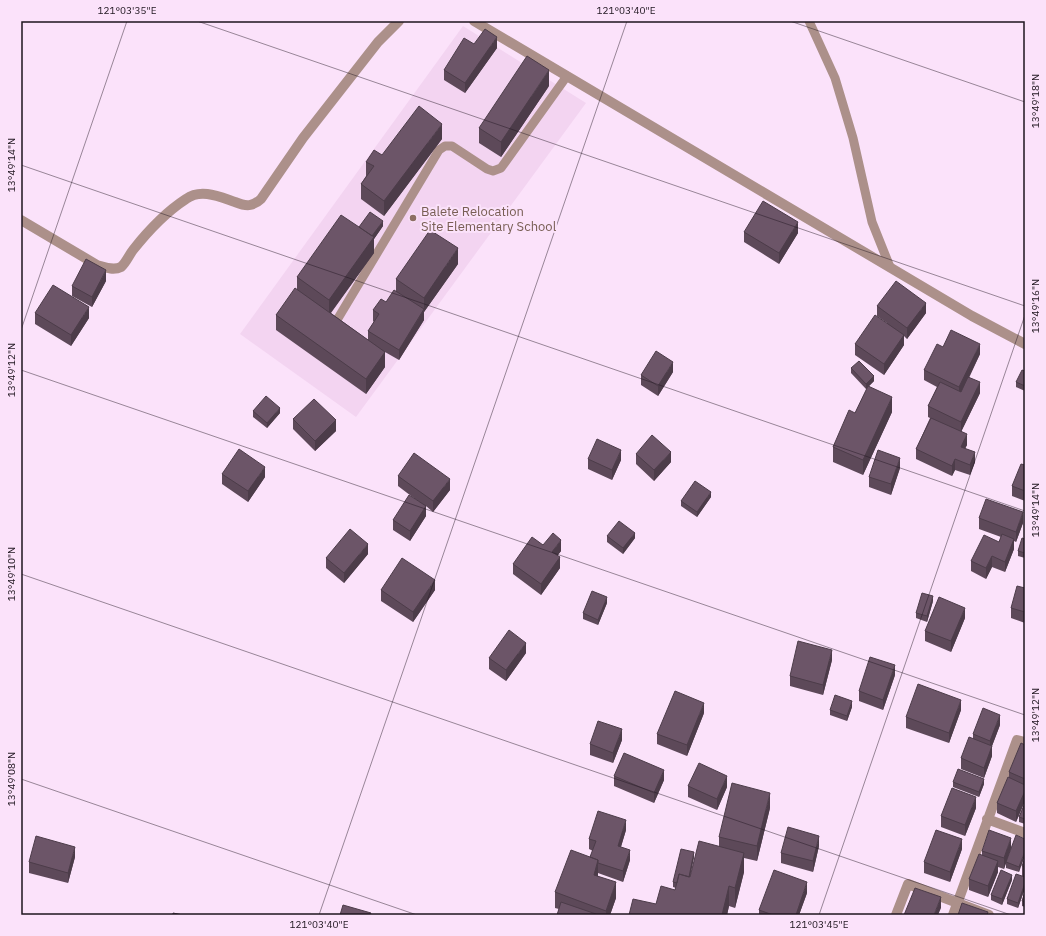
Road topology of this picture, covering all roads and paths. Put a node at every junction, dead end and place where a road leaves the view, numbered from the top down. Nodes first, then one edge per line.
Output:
1 (399, 21) edge
2 (474, 21) edge
3 (809, 21) edge
4 (567, 76) junction
5 (21, 220) edge
6 (890, 267) junction
7 (337, 320) edge
8 (1025, 344) edge
9 (1025, 742) edge
10 (987, 819) junction
11 (1025, 834) edge
12 (957, 902) junction
13 (896, 915) edge
14 (953, 915) edge
15 (989, 915) edge

1 - 5 street
2 - 4 street
3 - 6 lane
4 - 6 street
4 - 7 lane
6 - 8 street
9 - 10 street
10 - 11 street
10 - 12 street
12 - 13 street
12 - 14 street
12 - 15 street

